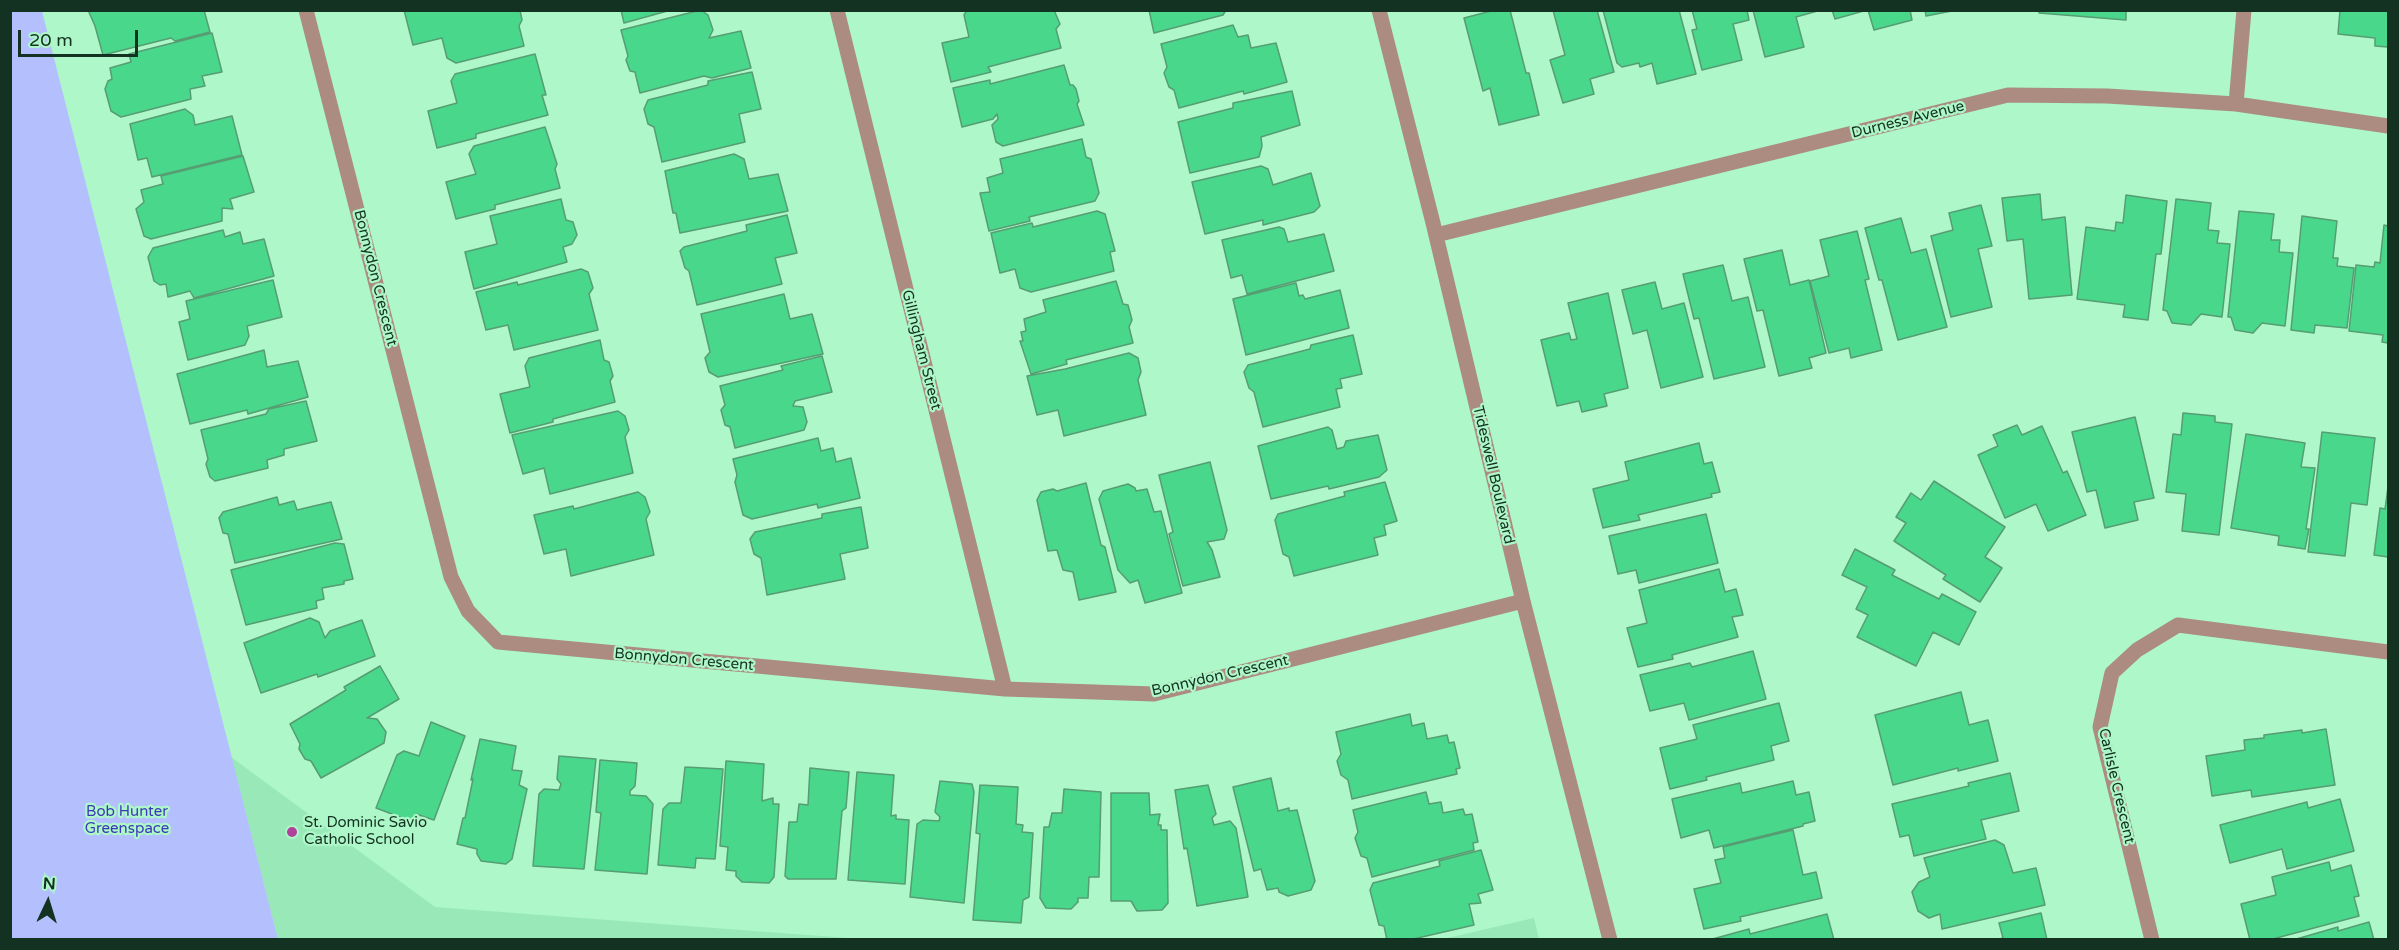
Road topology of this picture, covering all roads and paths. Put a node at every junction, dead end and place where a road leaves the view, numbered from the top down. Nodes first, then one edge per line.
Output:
1 (306, 10) edge
2 (837, 10) edge
3 (1378, 10) edge
4 (2244, 10) edge
5 (2236, 104) junction
6 (2388, 126) edge
7 (1436, 235) junction
8 (1523, 601) junction
9 (2388, 652) edge
10 (1005, 689) junction
11 (1610, 939) edge
12 (2152, 939) edge

1 - 10 street, Bonnydon Crescent
2 - 10 street, Gillingham Street
3 - 7 street, Tideswell Boulevard
4 - 5 street
5 - 6 street, Durness Avenue
5 - 7 street, Durness Avenue
7 - 8 street, Tideswell Boulevard
8 - 10 street, Bonnydon Crescent
8 - 11 street, Tideswell Boulevard
9 - 12 street, Carlisle Crescent

